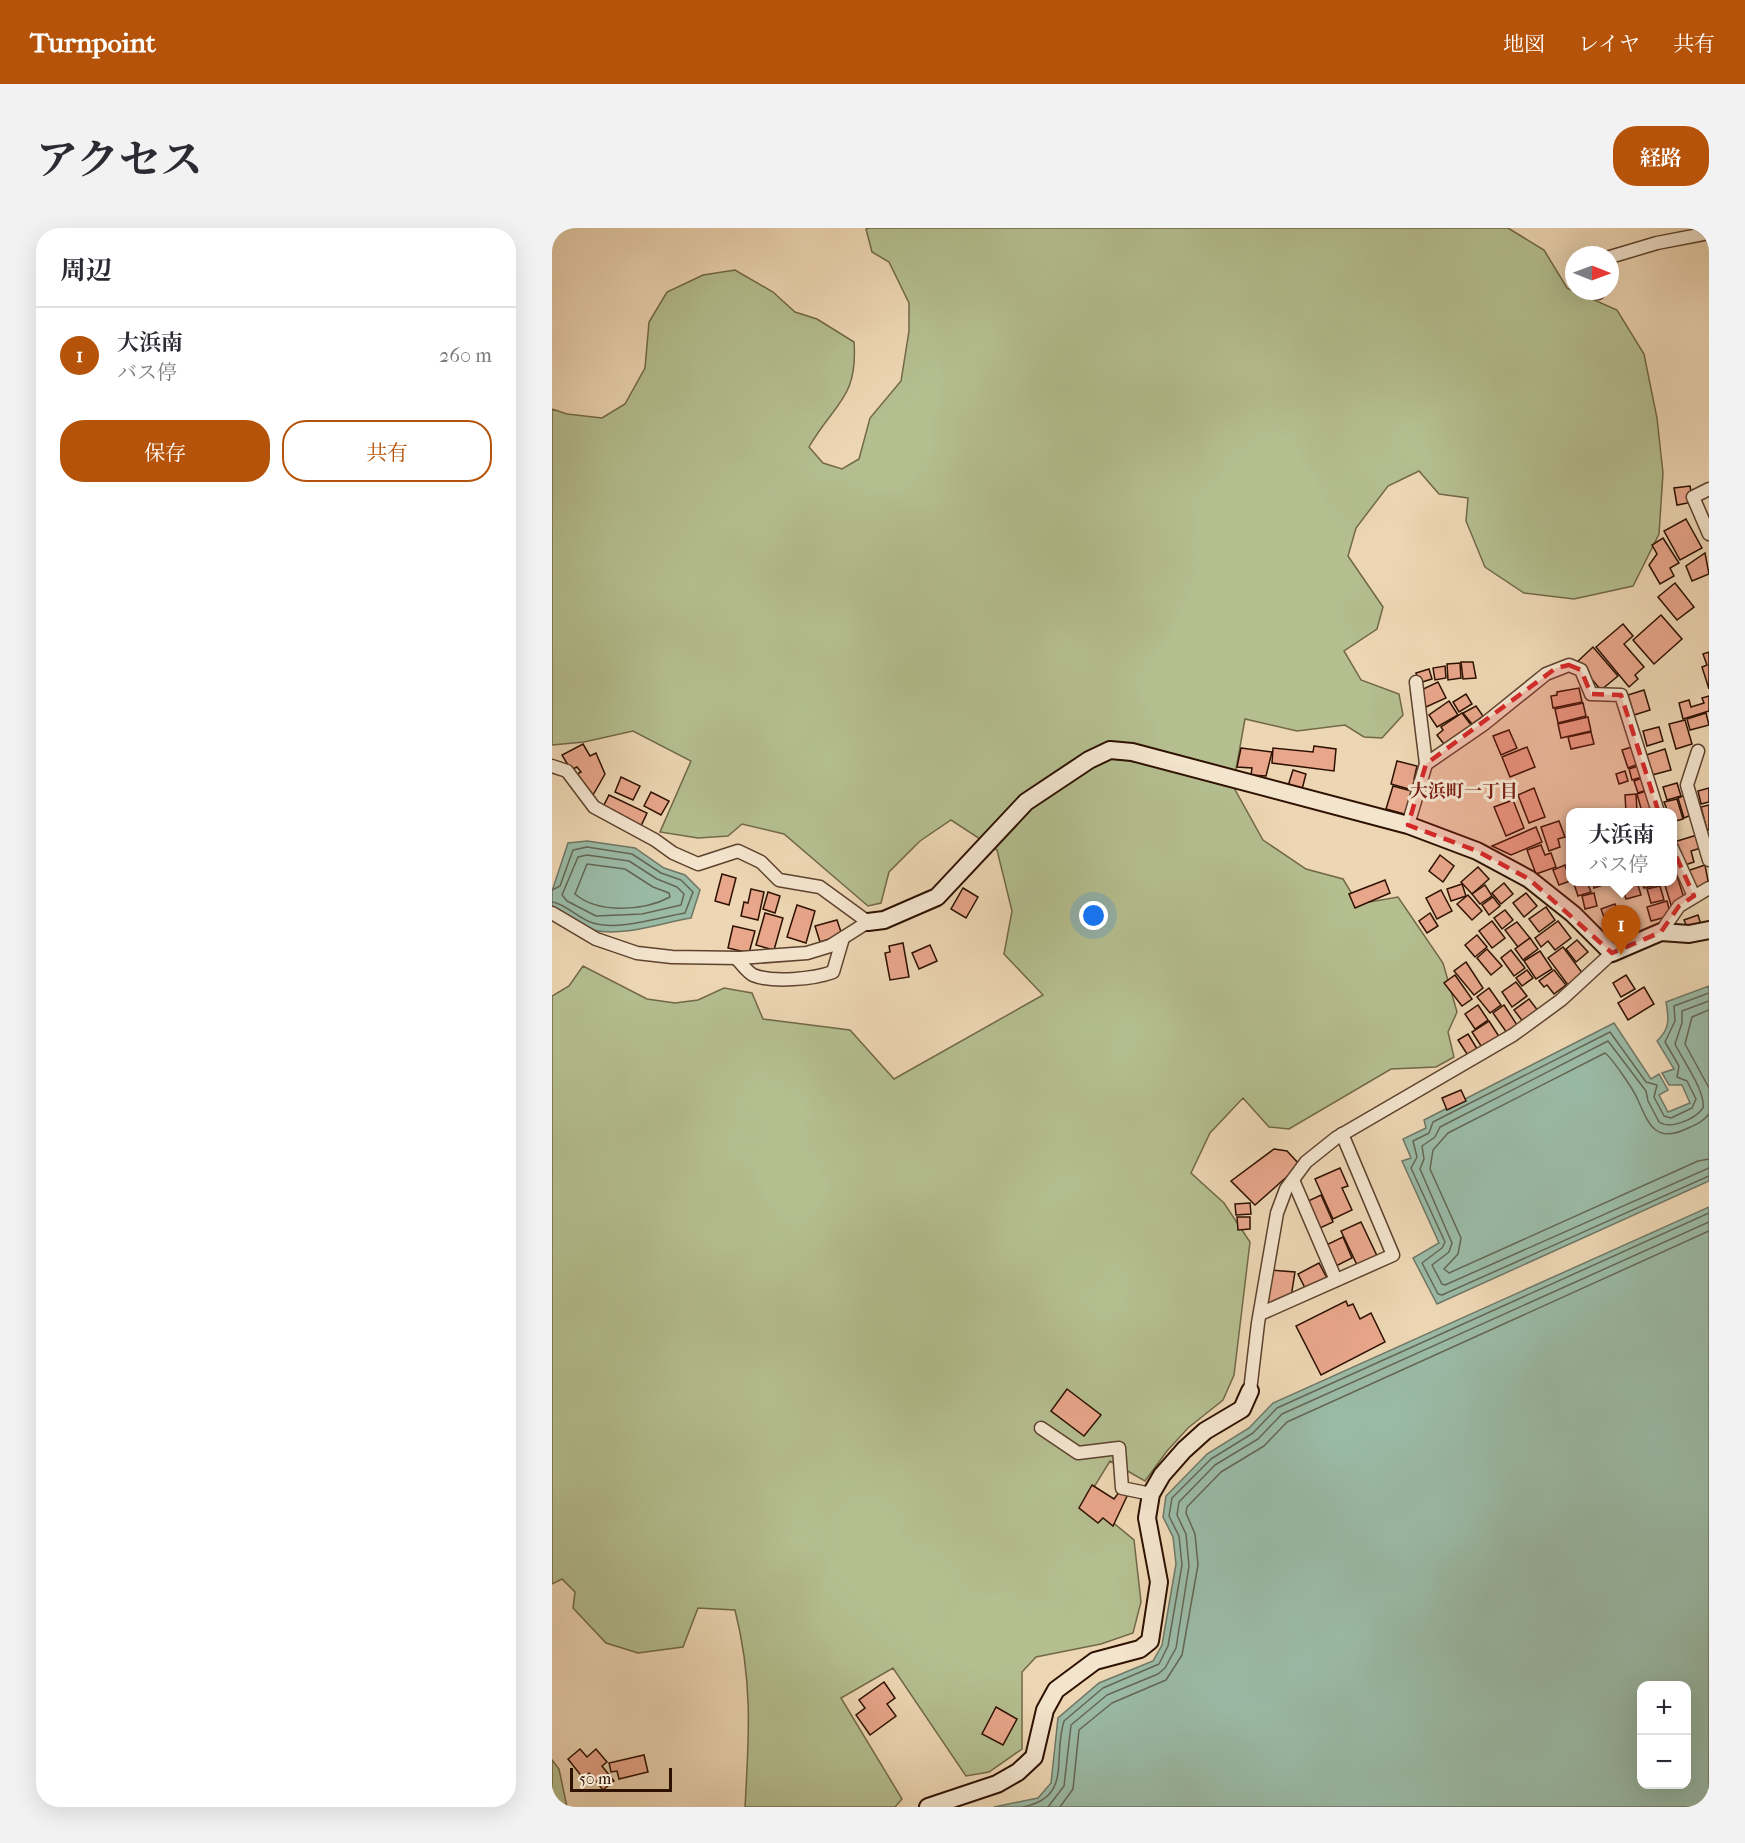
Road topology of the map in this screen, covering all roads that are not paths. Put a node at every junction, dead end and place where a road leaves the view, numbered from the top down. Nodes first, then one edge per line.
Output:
1 (1709, 233) edge
2 (1619, 254) edge
3 (1709, 489) edge
4 (1709, 534) edge
5 (1416, 682) dead end
6 (1698, 751) dead end
7 (1426, 764) junction
8 (552, 766) edge
9 (1656, 808) edge
10 (1408, 825) junction
11 (1677, 859) edge
12 (1709, 860) edge
13 (1709, 888) edge
14 (1694, 896) junction
15 (552, 913) edge
16 (868, 922) junction
17 (1709, 930) edge
18 (1661, 932) junction
19 (843, 938) junction
20 (1612, 953) junction
21 (736, 958) junction
22 (1342, 1134) junction
23 (1293, 1180) junction
24 (1336, 1280) junction
25 (1260, 1314) junction
26 (1250, 1391) joint
27 (1041, 1428) dead end
28 (1151, 1494) junction
29 (928, 1807) edge

1 - 2 street
3 - 4 street
5 - 7 street
6 - 12 street
7 - 9 street
7 - 10 street
8 - 16 street
10 - 16 street
10 - 20 street
11 - 14 street
13 - 14 street
14 - 18 street
15 - 21 street
16 - 19 street
17 - 18 street
18 - 20 street
19 - 21 street
19 - 21 street
20 - 22 street
22 - 23 street
22 - 24 street
23 - 24 street
23 - 25 street
24 - 25 street
25 - 26 street
26 - 28 street
27 - 28 street
28 - 29 street

